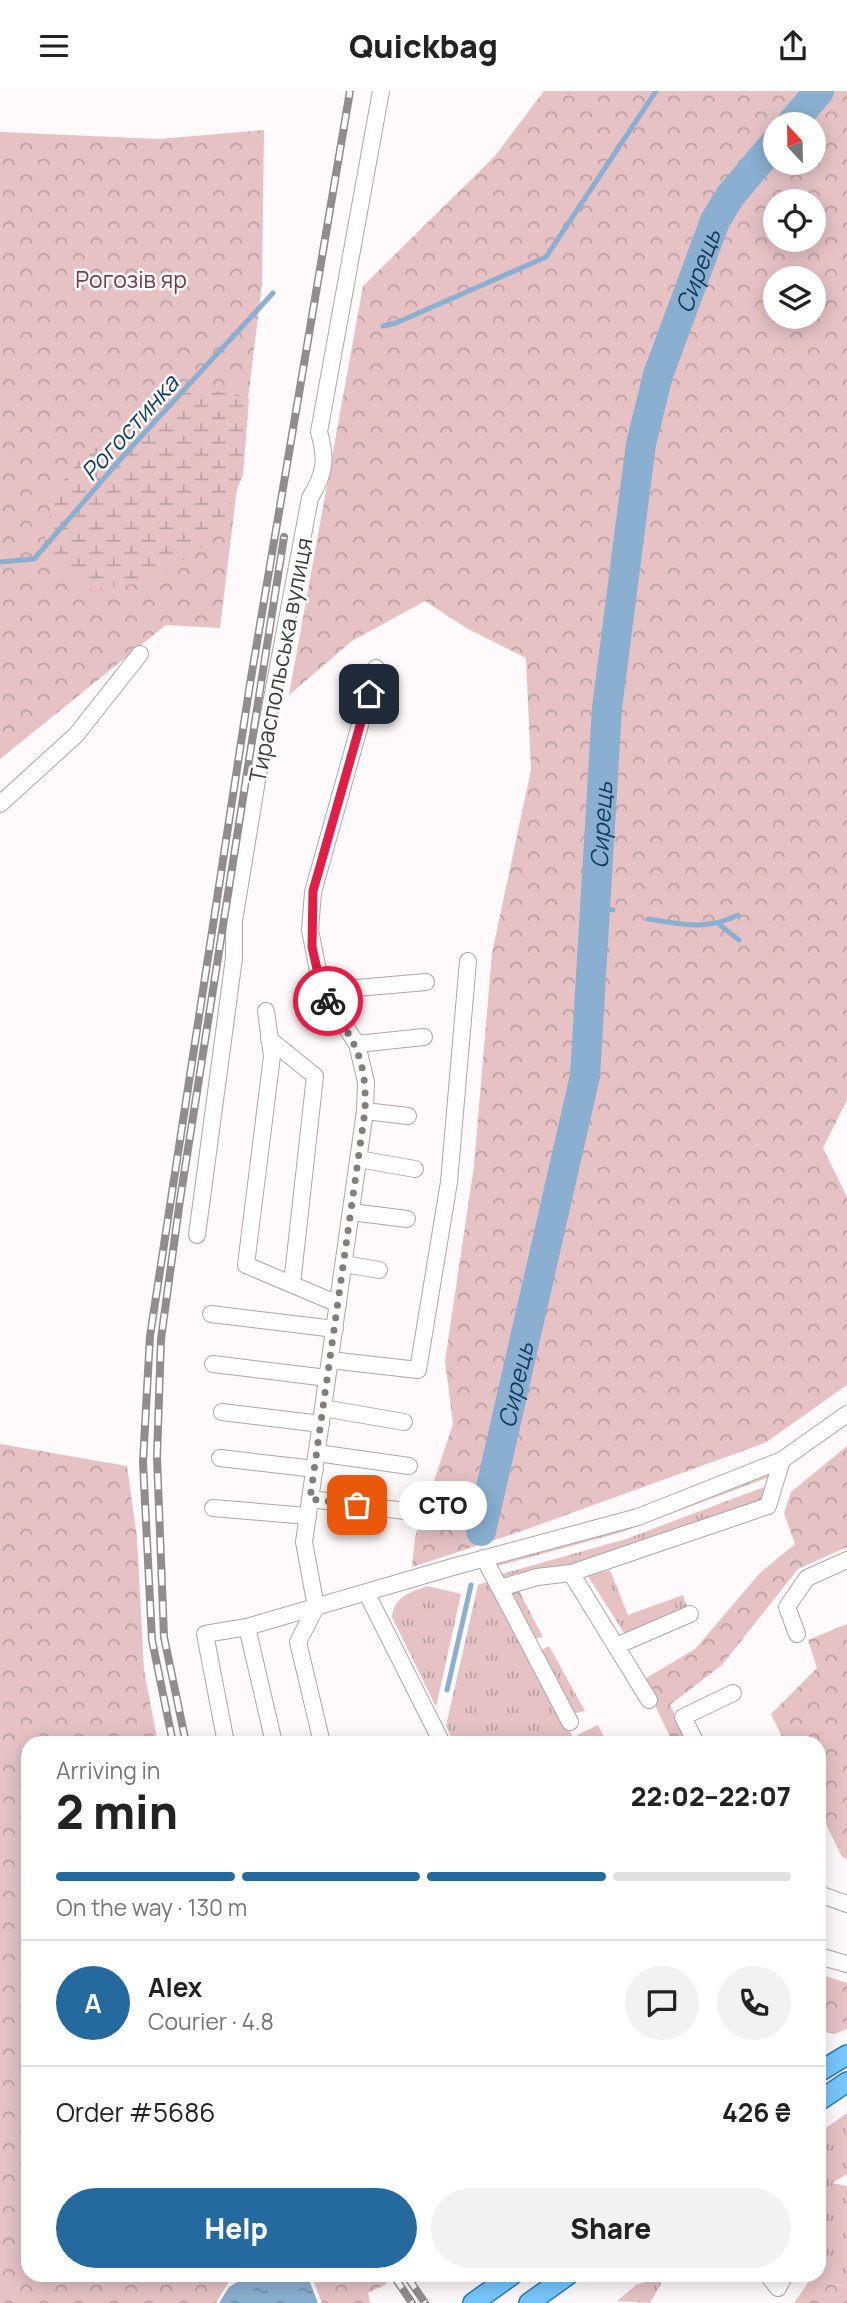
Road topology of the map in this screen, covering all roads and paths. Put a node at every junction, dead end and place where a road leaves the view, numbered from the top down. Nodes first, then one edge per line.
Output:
1 (382, 91) edge
2 (139, 654) dead end
3 (376, 669) dead end
4 (0, 804) edge
5 (468, 961) dead end
6 (426, 982) dead end
7 (322, 991) junction
8 (265, 1011) dead end
9 (424, 1037) dead end
10 (269, 1039) junction
11 (357, 1044) junction
12 (365, 1111) junction
13 (408, 1116) dead end
14 (358, 1159) junction
15 (415, 1169) dead end
16 (351, 1212) junction
17 (407, 1219) dead end
18 (197, 1235) dead end
19 (344, 1264) junction
20 (379, 1270) dead end
21 (292, 1284) junction
22 (338, 1304) junction
23 (211, 1314) dead end
24 (335, 1329) junction
25 (330, 1360) junction
26 (213, 1364) dead end
27 (327, 1378) junction
28 (222, 1412) dead end
29 (847, 1413) edge
30 (322, 1416) junction
31 (404, 1422) dead end
32 (219, 1458) dead end
33 (782, 1459) junction
34 (316, 1461) junction
35 (409, 1466) dead end
36 (310, 1499) junction
37 (213, 1509) dead end
38 (405, 1511) dead end
39 (308, 1516) junction
40 (484, 1558) junction
41 (847, 1560) edge
42 (571, 1573) junction
43 (500, 1588) junction
44 (367, 1594) junction
45 (316, 1607) junction
46 (690, 1614) dead end
47 (247, 1627) junction
48 (797, 1634) dead end
49 (616, 1646) junction
50 (733, 1693) dead end
51 (649, 1700) dead end
52 (570, 1722) dead end
53 (225, 1736) edge
54 (272, 1736) edge
55 (320, 1736) edge
56 (438, 1736) edge
57 (692, 1736) edge
58 (826, 1896) edge
59 (847, 1904) edge
60 (826, 1958) edge
61 (847, 1964) edge
62 (847, 2055) edge
63 (826, 2068) edge
64 (847, 2082) edge
65 (826, 2096) edge
66 (502, 2282) edge
67 (558, 2282) edge
68 (477, 2300) edge
69 (529, 2303) edge

1 - 18 street, Тираспольська вулиця
2 - 4 street
3 - 7 street
5 - 25 street
6 - 7 street
7 - 11 street
8 - 10 street
9 - 11 street
10 - 21 street
10 - 21 street
11 - 12 street
12 - 13 street
12 - 14 street
14 - 15 street
14 - 16 street
16 - 17 street
16 - 19 street
19 - 20 street
19 - 22 street
21 - 22 street
22 - 24 street
23 - 24 street
24 - 25 street
25 - 27 street
26 - 27 street
27 - 30 street
28 - 30 street
29 - 33 street
30 - 31 street
30 - 34 street
32 - 34 street
33 - 40 street
33 - 42 street
34 - 35 street
34 - 36 street
36 - 38 street
36 - 39 street
37 - 39 street
39 - 45 street
40 - 43 street
40 - 44 street
41 - 48 street
42 - 43 street
42 - 49 street
43 - 52 street
44 - 45 street
44 - 56 street
45 - 47 street
45 - 55 street
46 - 49 street
47 - 53 street
47 - 54 street
49 - 51 street
50 - 57 street
58 - 59 street
60 - 61 street
62 - 63 main road
64 - 65 main road
66 - 68 main road
67 - 69 main road

